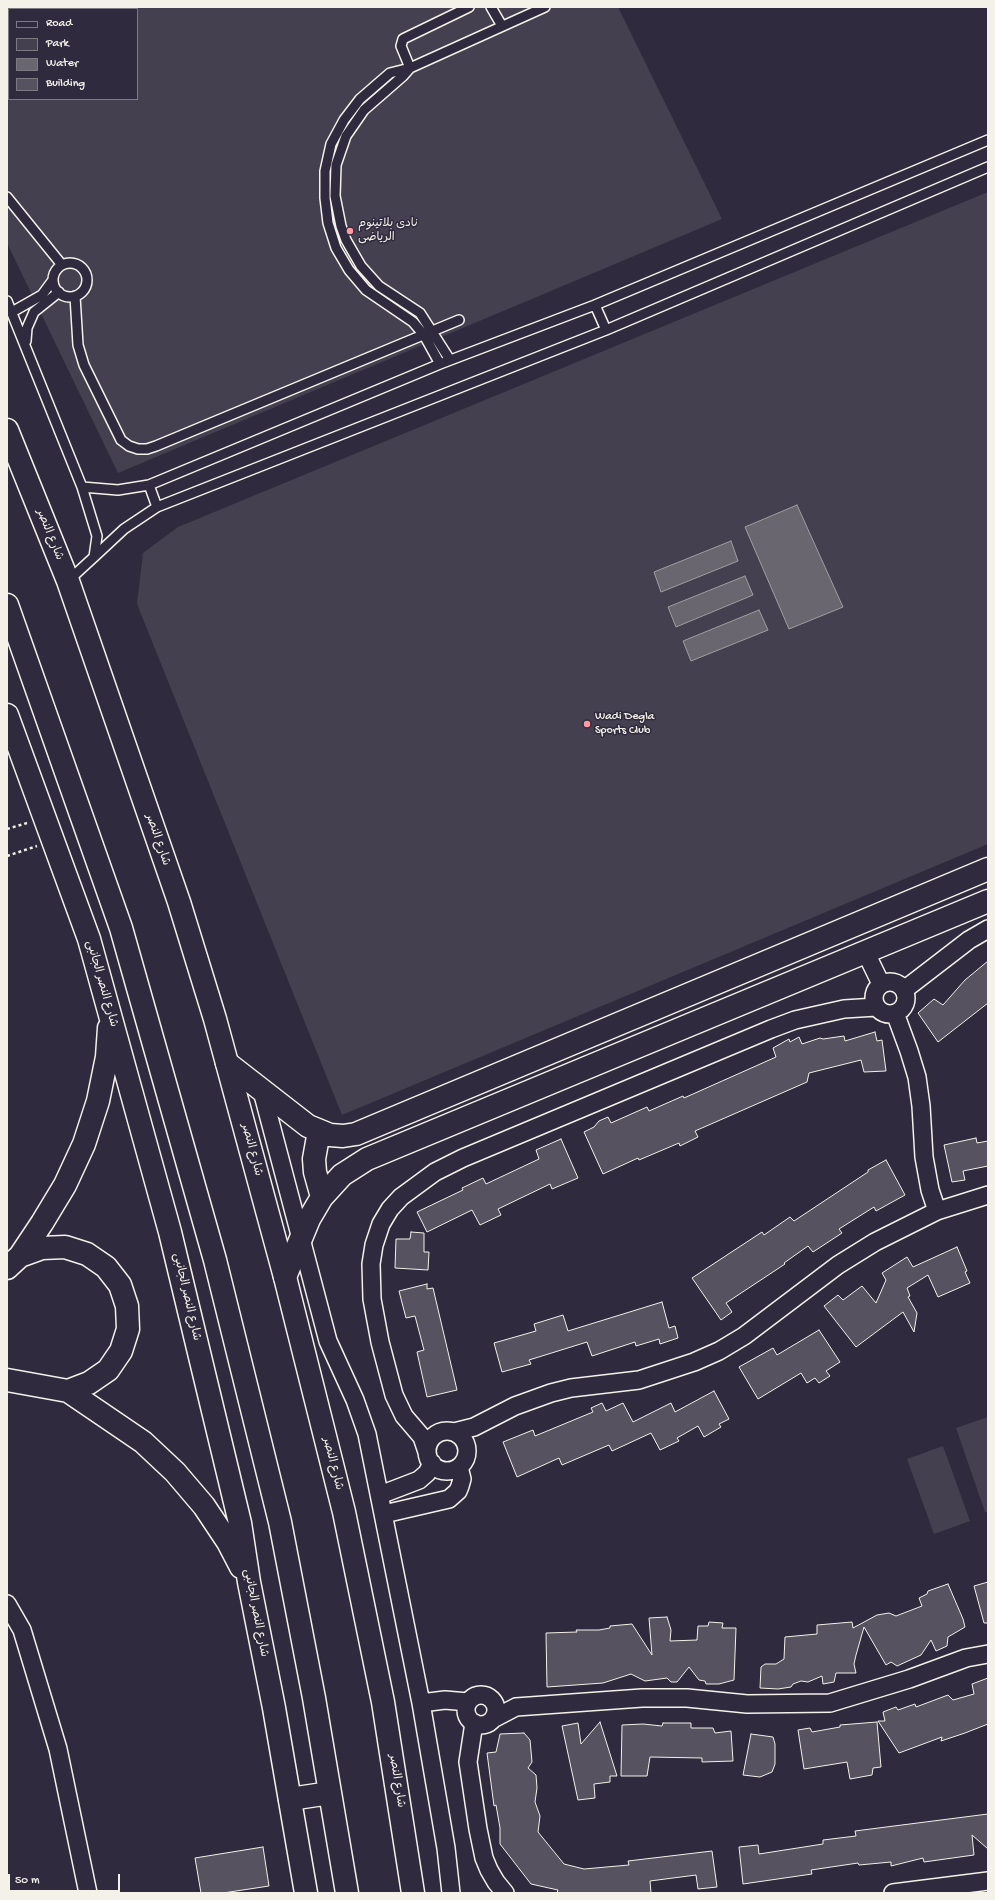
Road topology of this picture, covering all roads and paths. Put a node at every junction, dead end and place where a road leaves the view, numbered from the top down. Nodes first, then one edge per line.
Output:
1 (468, 7) edge
2 (491, 7) edge
3 (545, 7) edge
4 (502, 26) junction
5 (410, 68) junction
6 (988, 140) edge
7 (988, 167) edge
8 (335, 196) junction
9 (7, 197) edge
10 (325, 198) junction
11 (62, 265) junction
12 (53, 280) junction
13 (59, 292) junction
14 (75, 296) junction
15 (7, 301) edge
16 (596, 305) junction
17 (12, 312) junction
18 (459, 320) dead end
19 (606, 330) junction
20 (429, 333) junction
21 (26, 345) junction
22 (450, 360) junction
23 (440, 364) junction
24 (7, 430) edge
25 (149, 486) junction
26 (82, 487) junction
27 (157, 507) junction
28 (94, 557) junction
29 (68, 581) junction
30 (7, 605) edge
31 (7, 715) edge
32 (53, 841) junction
33 (7, 856) edge
34 (988, 869) edge
35 (988, 901) edge
36 (988, 929) edge
37 (866, 953) junction
38 (882, 984) junction
39 (904, 990) junction
40 (876, 1006) junction
41 (110, 1012) junction
42 (895, 1013) junction
43 (227, 1063) junction
44 (262, 1091) junction
45 (318, 1132) junction
46 (988, 1195) edge
47 (322, 1197) junction
48 (937, 1210) junction
49 (301, 1240) junction
50 (14, 1262) edge
51 (285, 1277) junction
52 (7, 1380) edge
53 (68, 1391) junction
54 (481, 1424) junction
55 (415, 1429) junction
56 (454, 1432) junction
57 (435, 1435) junction
58 (467, 1446) junction
59 (429, 1458) junction
60 (459, 1467) junction
61 (380, 1495) junction
62 (384, 1514) junction
63 (249, 1582) junction
64 (7, 1604) edge
65 (988, 1654) edge
66 (489, 1697) junction
67 (468, 1702) junction
68 (421, 1703) junction
69 (530, 1705) junction
70 (493, 1719) junction
71 (474, 1723) junction
72 (330, 1793) junction
73 (290, 1799) junction
74 (988, 1881) edge
75 (88, 1893) edge
76 (306, 1893) edge
77 (347, 1893) edge
78 (413, 1893) edge
79 (451, 1893) edge
80 (505, 1893) edge
81 (893, 1893) edge

1 - 5 lane
2 - 4 lane
3 - 4 lane
4 - 5 lane
5 - 8 lane
5 - 10 lane
6 - 16 lane
7 - 19 lane
8 - 10 lane
8 - 20 lane
9 - 11 lane
10 - 20 lane
11 - 12 lane
11 - 14 lane
12 - 13 lane
12 - 17 lane
13 - 14 lane
13 - 21 lane
14 - 20 lane
15 - 17 lane
16 - 19 lane
16 - 22 lane
17 - 21 lane
18 - 20 lane
19 - 27 lane
20 - 22 lane
20 - 23 lane
21 - 26 lane
22 - 23 lane
23 - 25 lane
24 - 29 street, شارع النصر
25 - 26 lane
25 - 27 lane
26 - 28 lane
27 - 28 lane
28 - 29 lane
29 - 43 street, شارع النصر
30 - 72 street
31 - 32 street, شارع النصر الجانبى
32 - 33 path
32 - 41 street, شارع النصر الجانبى
34 - 45 street
35 - 37 street
36 - 39 street
37 - 38 street
37 - 47 street
38 - 39 street
38 - 40 street
39 - 42 street
40 - 42 street
40 - 55 street
41 - 50 street
41 - 63 street, شارع النصر الجانبى
42 - 48 street
43 - 44 street
43 - 51 street, شارع النصر
44 - 45 street
44 - 49 street
45 - 47 street
46 - 48 street
47 - 49 street
48 - 54 street
49 - 51 street
49 - 61 street
50 - 53 street
51 - 78 street, شارع النصر
52 - 53 street
53 - 63 street
54 - 56 street
54 - 58 street
55 - 57 street
55 - 59 street
56 - 57 street
56 - 58 street
57 - 59 street
58 - 60 street
59 - 60 street
59 - 61 street
60 - 62 street
61 - 62 street
62 - 68 street
63 - 73 street, شارع النصر الجانبى
64 - 75 street
65 - 69 street
66 - 67 street
66 - 69 street
66 - 70 street
67 - 68 street
67 - 71 street
68 - 79 street
69 - 70 street
70 - 71 street
71 - 80 street
72 - 73 street
72 - 77 street
73 - 76 street, شارع النصر الجانبى
74 - 81 street

